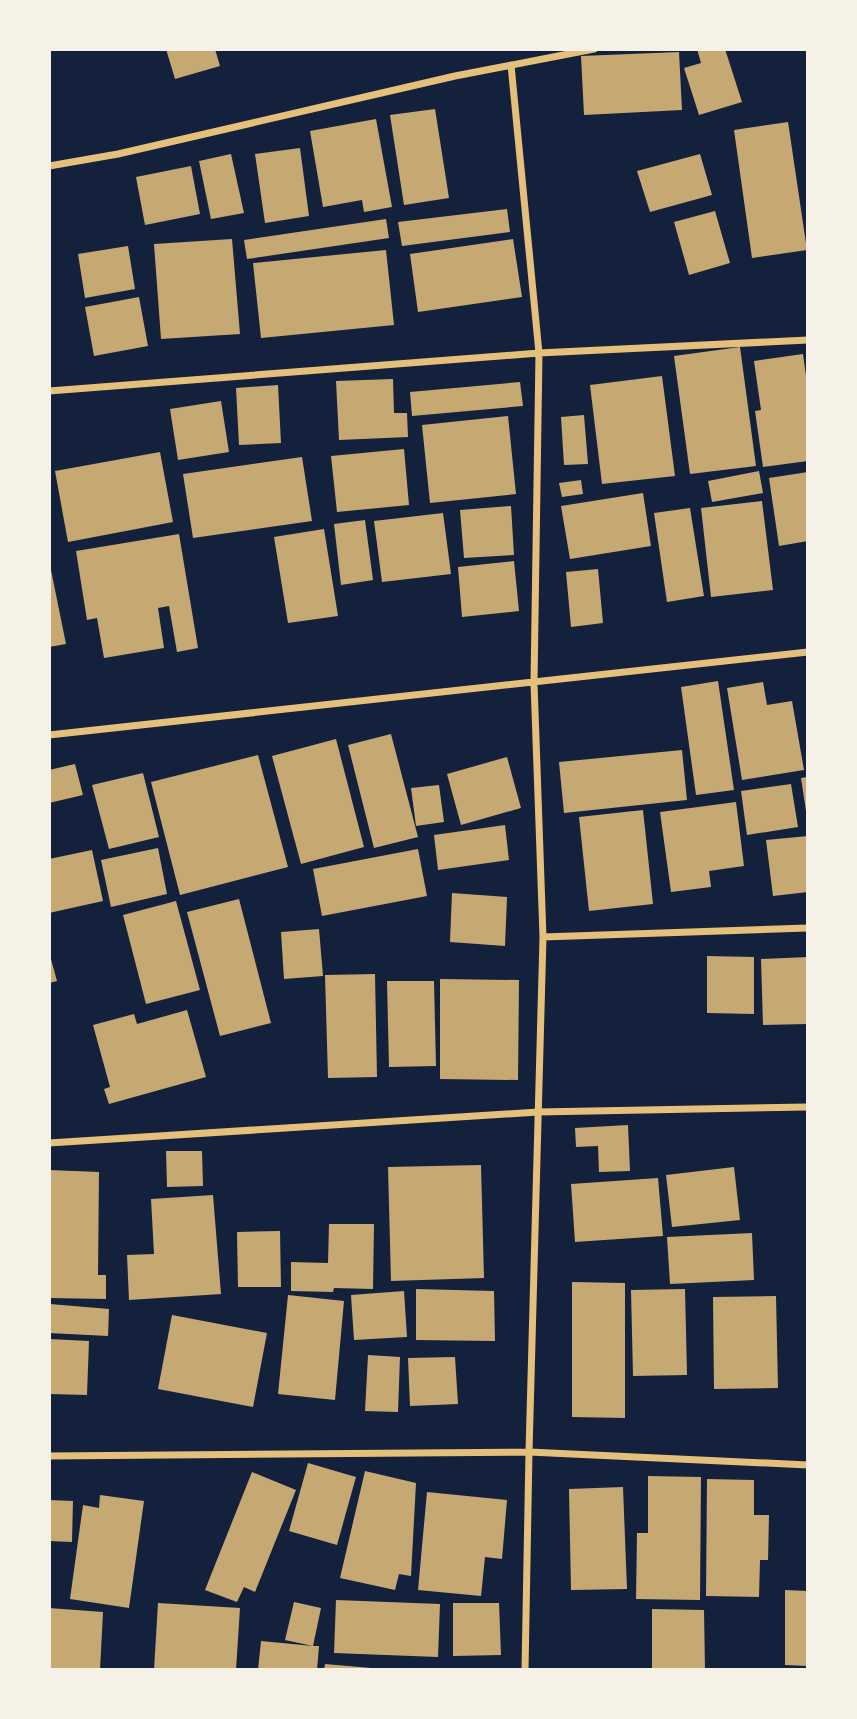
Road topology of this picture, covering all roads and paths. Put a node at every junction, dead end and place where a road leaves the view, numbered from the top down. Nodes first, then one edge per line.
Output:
1 (594, 49) edge
2 (511, 65) junction
3 (49, 166) edge
4 (808, 340) edge
5 (539, 353) junction
6 (49, 391) edge
7 (808, 652) edge
8 (534, 683) junction
9 (49, 736) edge
10 (808, 928) edge
11 (543, 937) junction
12 (808, 1107) edge
13 (538, 1112) junction
14 (49, 1143) edge
15 (529, 1452) junction
16 (49, 1456) edge
17 (808, 1465) edge
18 (525, 1670) edge

1 - 2 street
2 - 3 street
2 - 5 street
4 - 5 street
5 - 6 street
5 - 8 street
7 - 8 street
8 - 9 street
8 - 11 street
10 - 11 street
11 - 13 street
12 - 13 street
13 - 14 street
13 - 15 street
15 - 16 street
15 - 17 street
15 - 18 street

